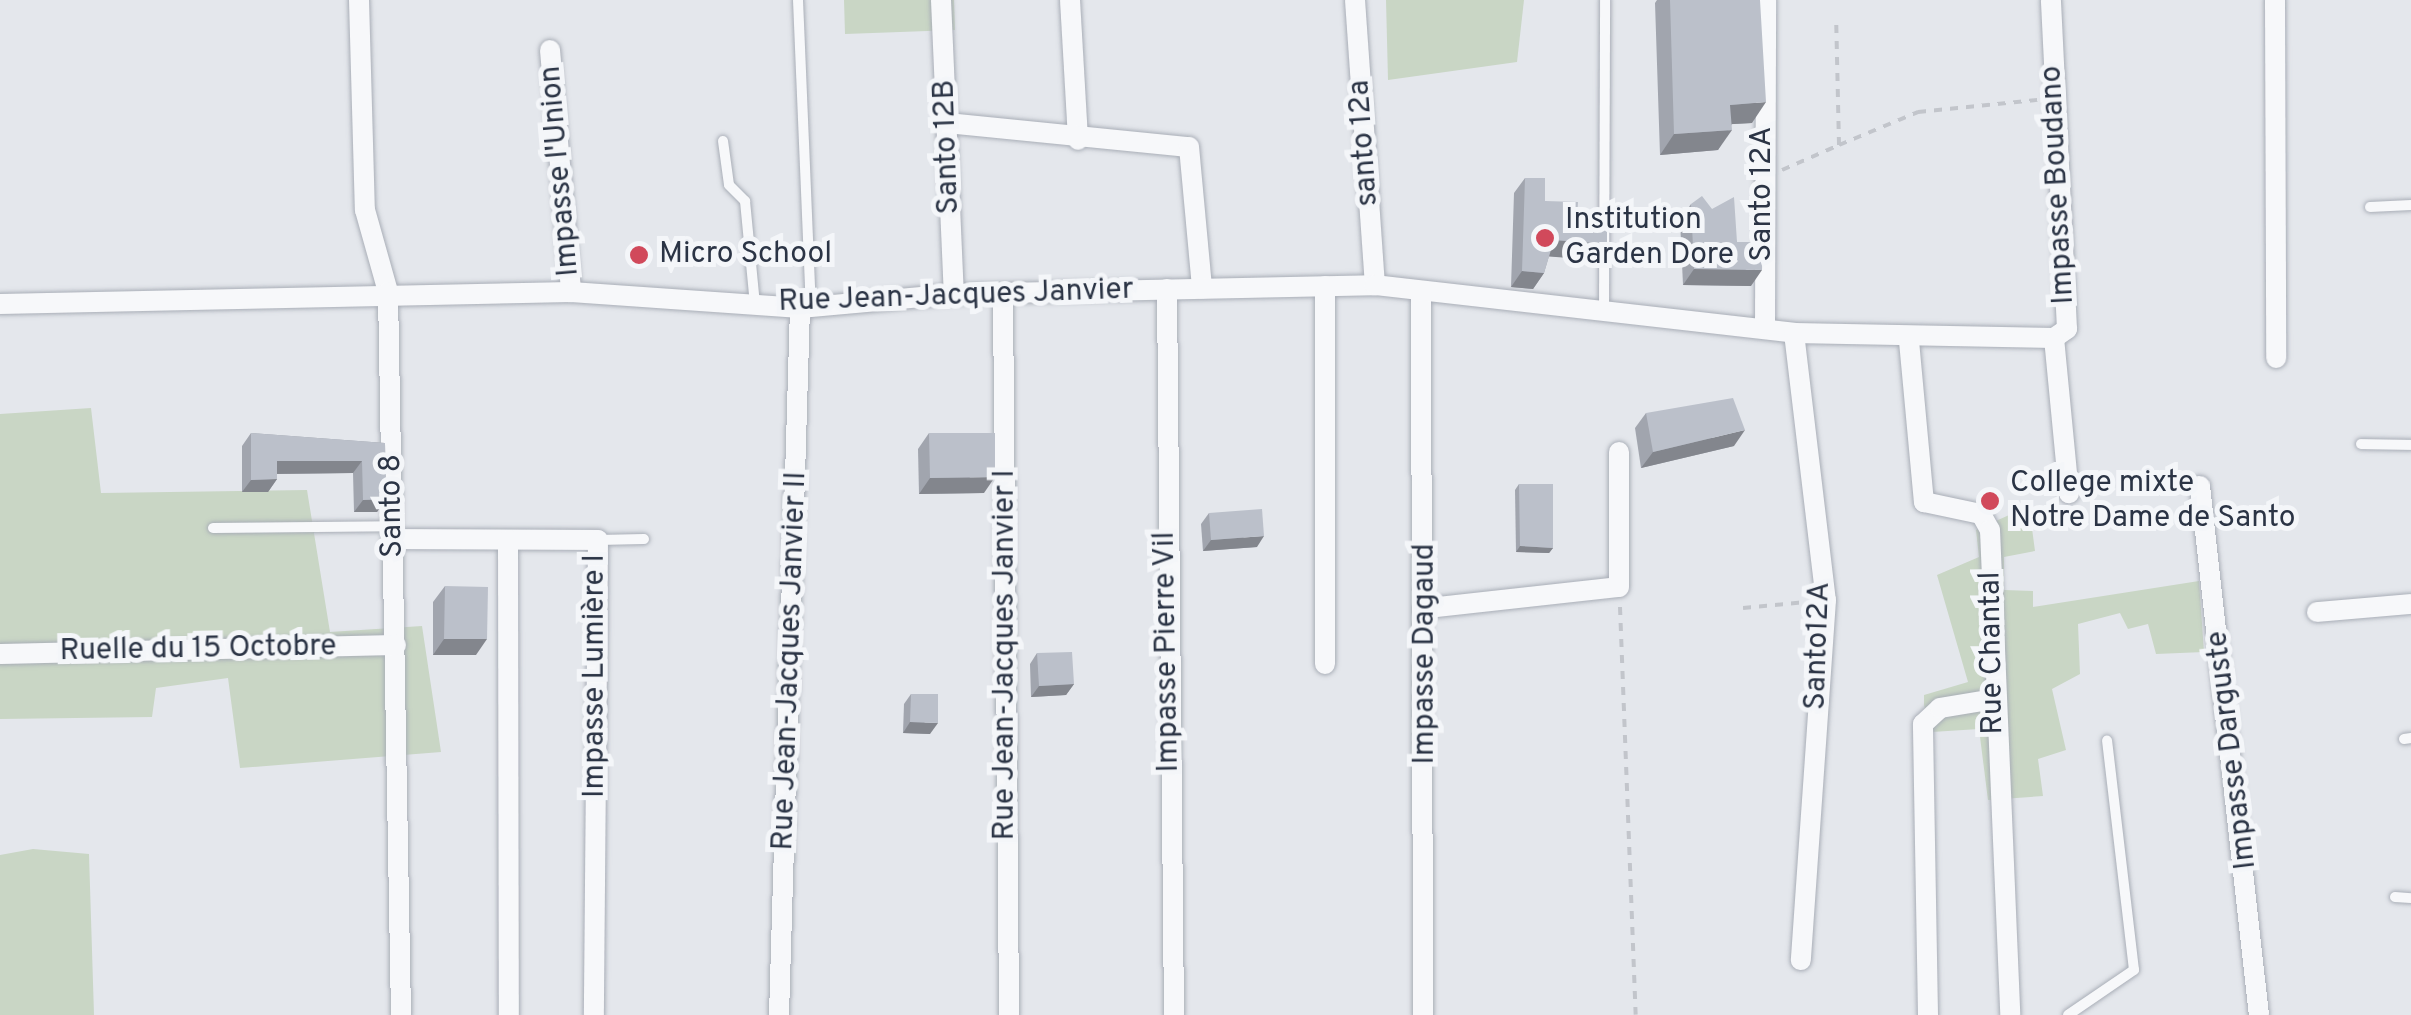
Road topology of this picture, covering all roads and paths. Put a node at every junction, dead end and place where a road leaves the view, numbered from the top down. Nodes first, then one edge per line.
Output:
1 (359, 0) edge
2 (798, 0) edge
3 (941, 0) edge
4 (1070, 0) edge
5 (1355, 0) edge
6 (1605, 0) edge
7 (1766, 0) edge
8 (2051, 0) edge
9 (2275, 0) edge
10 (1836, 16) dead end
11 (550, 50) dead end
12 (2052, 99) junction
13 (948, 123) junction
14 (1078, 140) junction
15 (723, 141) dead end
16 (1839, 145) junction
17 (1760, 180) junction
18 (2411, 205) edge
19 (2370, 207) dead end
20 (1374, 285) junction
21 (1326, 286) junction
22 (1202, 288) junction
23 (1167, 289) junction
24 (388, 292) junction
25 (571, 292) junction
26 (954, 294) junction
27 (1421, 294) junction
28 (1003, 295) junction
29 (0, 304) edge
30 (755, 304) junction
31 (806, 307) junction
32 (1604, 312) junction
33 (1765, 328) junction
34 (1794, 333) junction
35 (2054, 338) junction
36 (1909, 342) junction
37 (2276, 358) dead end
38 (2361, 444) dead end
39 (2411, 445) edge
40 (1619, 452) dead end
41 (2200, 486) dead end
42 (2069, 493) dead end
43 (212, 528) dead end
44 (394, 532) junction
45 (644, 538) dead end
46 (508, 540) junction
47 (598, 540) junction
48 (1619, 588) junction
49 (1826, 600) junction
50 (2411, 604) edge
51 (1428, 608) junction
52 (1743, 608) dead end
53 (2317, 612) dead end
54 (396, 645) junction
55 (0, 654) edge
56 (1325, 664) dead end
57 (1994, 699) junction
58 (2107, 740) dead end
59 (2395, 896) dead end
60 (2411, 898) edge
61 (1800, 960) dead end
62 (401, 1015) edge
63 (509, 1015) edge
64 (594, 1015) edge
65 (779, 1015) edge
66 (1009, 1015) edge
67 (1174, 1015) edge
68 (1423, 1015) edge
69 (1636, 1015) edge
70 (1928, 1015) edge
71 (2010, 1015) edge
72 (2068, 1015) edge
73 (2259, 1015) edge

1 - 24 street, Santo 8
2 - 31 lane
3 - 13 street, Santo 12B
4 - 14 street
5 - 20 street, santo 12a
6 - 32 lane
7 - 17 street, Santo 12A
8 - 12 street, Impasse Boudano
9 - 37 street
10 - 16 path
11 - 25 street, Impasse l'Union
12 - 16 path
12 - 35 street, Impasse Boudano
13 - 14 street
13 - 26 street, Santo 12B
14 - 22 street
15 - 30 lane
16 - 17 path
17 - 33 street, Santo 12A
18 - 19 lane
20 - 21 street, Rue Jean-Jacques Janvier
20 - 27 street, Rue Jean-Jacques Janvier
21 - 22 street, Rue Jean-Jacques Janvier
21 - 56 street
22 - 23 street, Rue Jean-Jacques Janvier
23 - 28 street, Rue Jean-Jacques Janvier
23 - 67 street, Impasse Pierre Vil
24 - 25 street, Rue Jean-Jacques Janvier
24 - 29 street, Rue Jean-Jacques Janvier
24 - 44 street, Santo 8
25 - 30 street, Rue Jean-Jacques Janvier
26 - 28 street, Rue Jean-Jacques Janvier
26 - 31 street, Rue Jean-Jacques Janvier
27 - 32 street, Rue Jean-Jacques Janvier
27 - 51 street, Impasse Dagaud
28 - 66 street, Rue Jean-Jacques Janvier I
30 - 31 street, Rue Jean-Jacques Janvier
31 - 65 street, Rue Jean-Jacques Janvier II
32 - 33 street, Rue Jean-Jacques Janvier
33 - 34 street, Rue Jean-Jacques Janvier
34 - 36 street, Rue Jean-Jacques Janvier
34 - 49 street, Santo12A
35 - 36 street, Impasse Boudano
35 - 42 street
36 - 57 street, Rue Chantal
38 - 39 lane
40 - 48 street
41 - 73 street, Impasse Darguste
43 - 44 lane
44 - 46 street, Impasse Lumière I
44 - 54 street, Santo 8
45 - 47 lane
46 - 47 street, Impasse Lumière I
46 - 63 street
47 - 64 street, Impasse Lumière I
48 - 51 street
48 - 69 path
49 - 52 path
49 - 61 street, Santo12A
50 - 53 street
51 - 68 street, Impasse Dagaud
54 - 55 street, Ruelle du 15 Octobre
54 - 62 street, Santo 8
57 - 70 street
57 - 71 street, Rue Chantal
58 - 72 lane
59 - 60 lane

